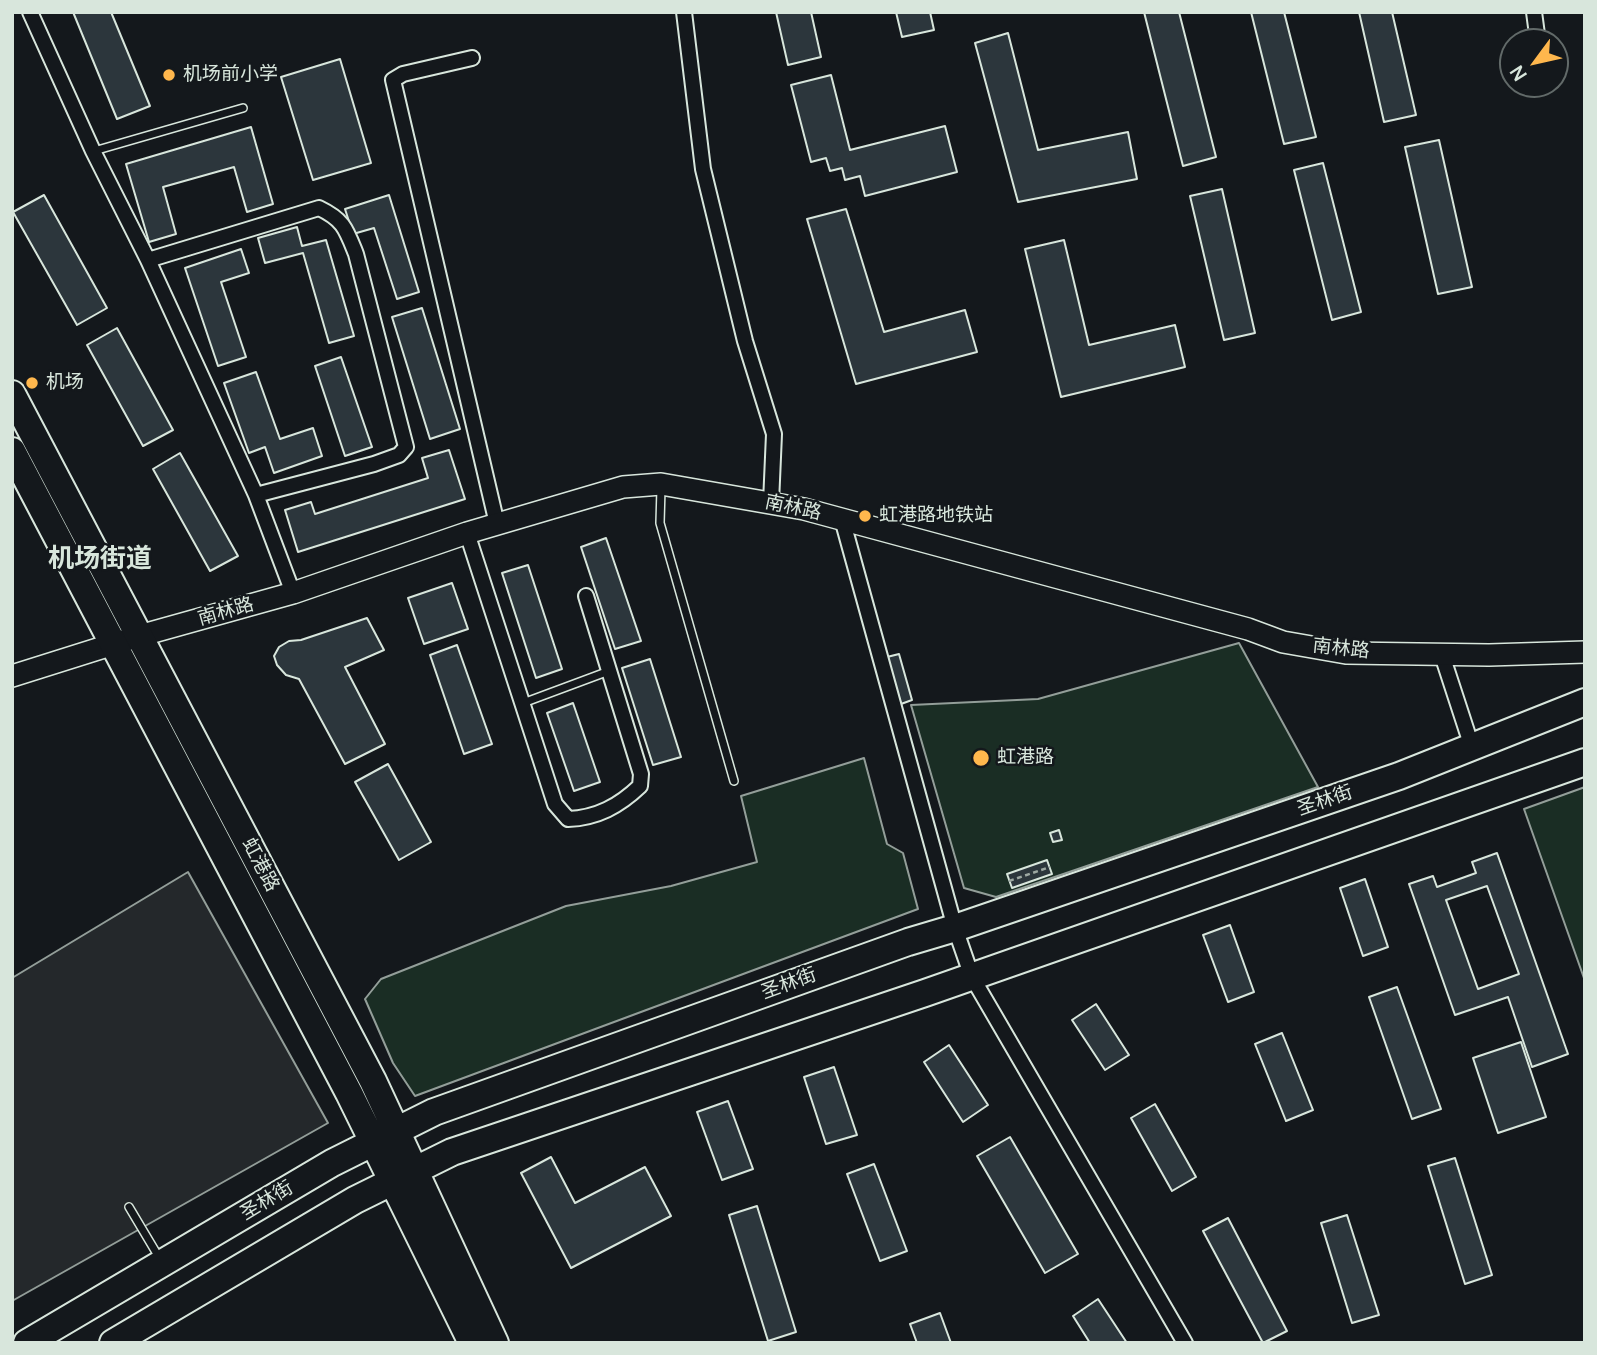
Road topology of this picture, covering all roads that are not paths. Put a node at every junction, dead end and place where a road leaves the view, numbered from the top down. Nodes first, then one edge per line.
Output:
1 (30, 12) edge
2 (684, 12) edge
3 (472, 58) dead end
4 (243, 108) dead end
5 (93, 152) junction
6 (148, 260) junction
7 (12, 394) edge
8 (12, 451) edge
9 (661, 484) junction
10 (256, 495) junction
11 (771, 503) junction
12 (842, 519) junction
13 (497, 524) junction
14 (467, 533) junction
15 (293, 593) junction
16 (586, 596) dead end
17 (139, 636) junction
18 (114, 644) junction
19 (1585, 652) edge
20 (1443, 655) junction
21 (609, 671) junction
22 (12, 676) edge
23 (1585, 702) edge
24 (522, 703) junction
25 (1472, 747) junction
26 (1585, 762) edge
27 (734, 781) dead end
28 (955, 928) junction
29 (972, 977) junction
30 (385, 1137) junction
31 (404, 1176) junction
32 (129, 1207) dead end
33 (162, 1263) junction
34 (27, 1343) edge
35 (113, 1343) edge
36 (472, 1343) edge
37 (495, 1343) edge
38 (1185, 1343) edge

1 - 5 street
2 - 11 street
3 - 13 street
4 - 5 lane
5 - 6 street
6 - 10 street
6 - 10 street
7 - 17 highway, 虹港路
8 - 18 highway, 虹港路
9 - 11 street, 南林路
9 - 13 street, 南林路
9 - 27 lane
10 - 15 street
11 - 12 street, 南林路
12 - 20 street, 南林路
12 - 28 street
13 - 14 street, 南林路
14 - 15 street, 南林路
14 - 24 street
15 - 17 street, 南林路
16 - 21 street
17 - 18 street, 南林路
17 - 30 highway, 虹港路
18 - 22 street, 南林路
18 - 30 highway, 虹港路
19 - 20 street, 南林路
20 - 25 street
21 - 24 lane
21 - 24 street
23 - 25 highway, 圣林街
25 - 28 highway, 圣林街
26 - 29 highway
28 - 29 street
28 - 30 highway, 圣林街
29 - 31 highway
29 - 38 street
30 - 31 highway, 虹港路
30 - 33 highway, 圣林街
31 - 35 highway
31 - 36 highway, 虹港路
31 - 37 highway, 虹港路
32 - 33 lane
33 - 34 highway, 圣林街

